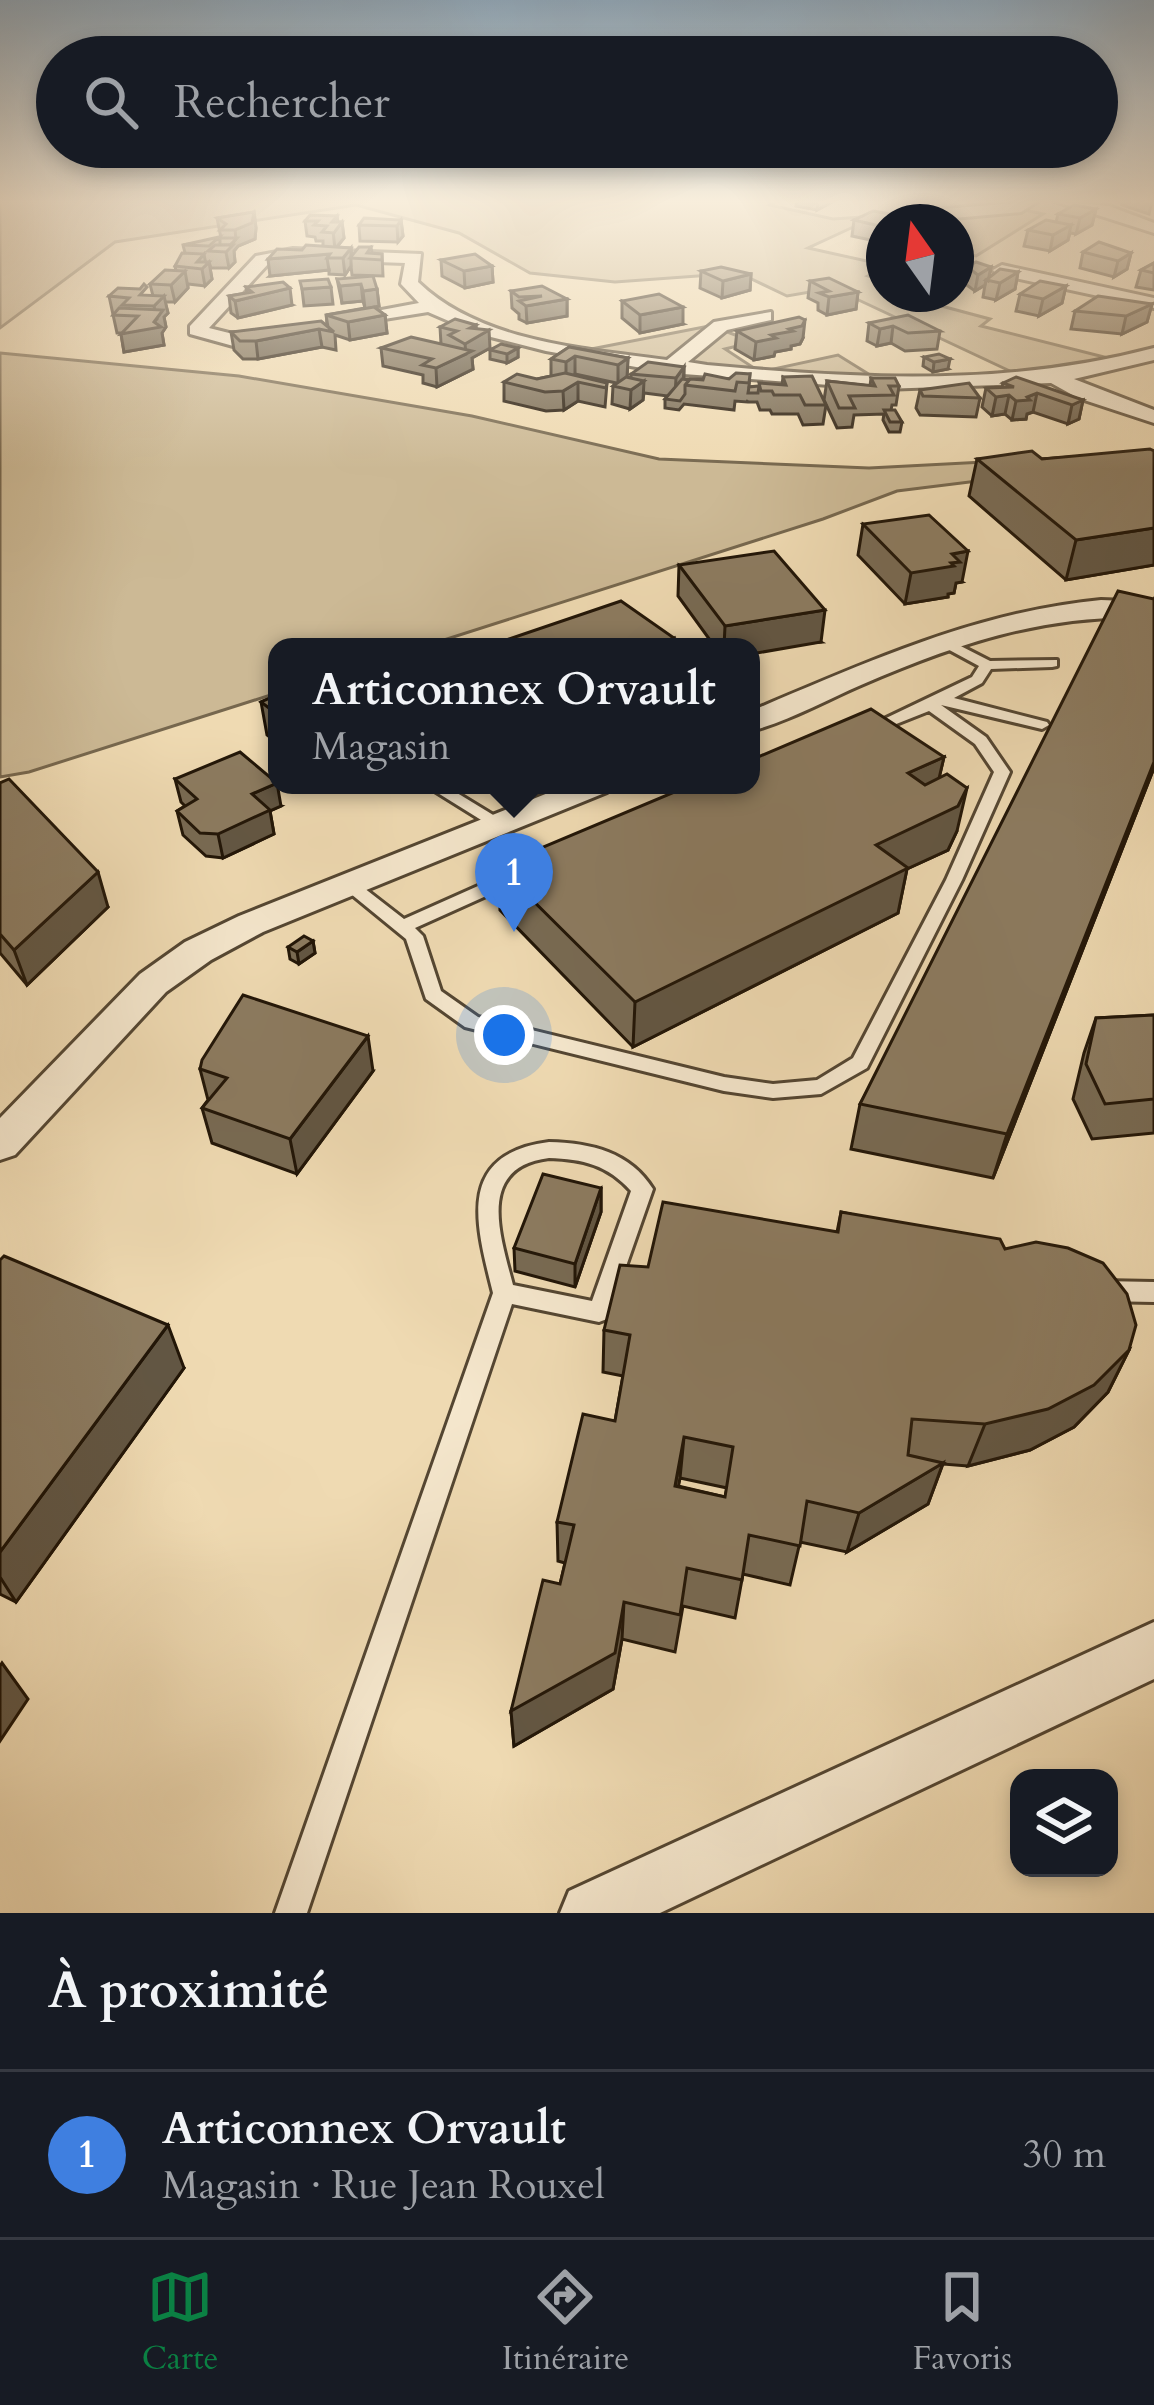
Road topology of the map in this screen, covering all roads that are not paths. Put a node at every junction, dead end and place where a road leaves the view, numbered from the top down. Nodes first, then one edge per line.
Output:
1 (234, 290) edge
2 (414, 290) edge
3 (1095, 290) edge
4 (1154, 303) edge
5 (431, 306) junction
6 (765, 316) dead end
7 (322, 326) edge
8 (300, 330) edge
9 (1153, 355) edge
10 (670, 368) junction
11 (1054, 376) junction
12 (1154, 417) edge
13 (1154, 610) edge
14 (947, 643) junction
15 (1052, 663) dead end
16 (987, 665) junction
17 (936, 702) junction
18 (760, 718) edge
19 (1042, 724) dead end
20 (841, 741) edge
21 (449, 794) edge
22 (574, 794) edge
23 (500, 824) junction
24 (545, 863) edge
25 (349, 885) junction
26 (408, 931) junction
27 (0, 1144) edge
28 (1079, 1287) edge
29 (1154, 1292) edge
30 (504, 1293) junction
31 (1154, 1650) edge
32 (291, 1913) edge
33 (591, 1913) edge

1 - 8 street
2 - 5 street
3 - 4 street
5 - 7 street
5 - 10 street
6 - 10 street
9 - 11 street
10 - 11 street
11 - 12 street
13 - 14 street
14 - 16 lane
14 - 18 street
15 - 16 lane
16 - 17 lane
17 - 19 lane
17 - 20 lane
17 - 26 lane
21 - 23 lane
22 - 23 street
23 - 25 street
24 - 26 lane
25 - 26 lane
25 - 27 street
28 - 29 lane
30 - 30 lane
30 - 32 lane
31 - 33 street

